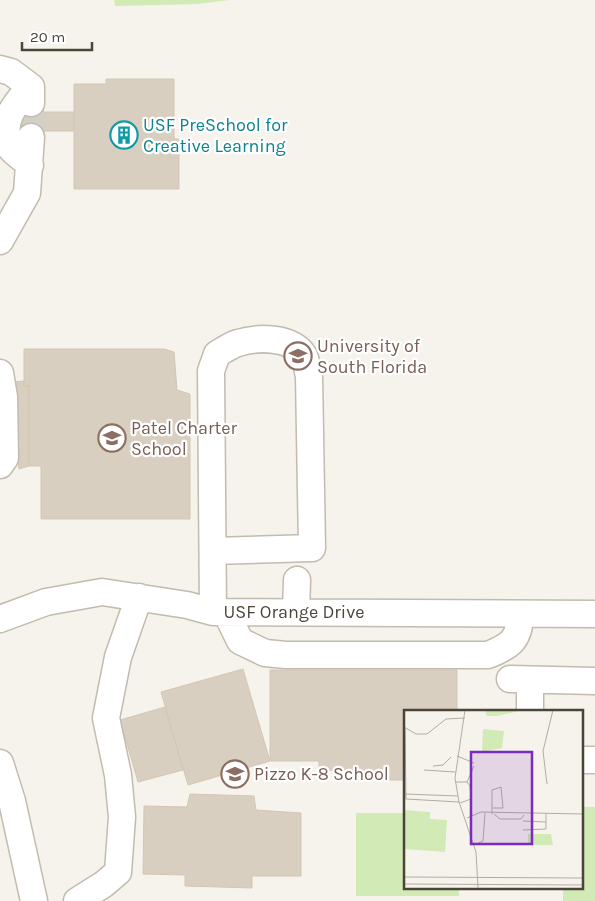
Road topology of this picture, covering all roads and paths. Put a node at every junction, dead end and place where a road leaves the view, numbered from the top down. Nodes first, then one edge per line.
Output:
1 (0, 69) edge
2 (31, 137) tunnel mouth
3 (30, 165) junction
4 (0, 241) edge
5 (0, 373) edge
6 (0, 465) edge
7 (214, 551) junction
8 (297, 580) dead end
9 (139, 597) junction
10 (219, 612) junction
11 (296, 612) junction
12 (520, 614) junction
13 (595, 614) edge
14 (0, 619) edge
15 (595, 680) edge
16 (530, 710) edge
17 (582, 760) edge
18 (595, 760) edge
19 (0, 763) edge
20 (34, 901) edge
21 (77, 901) edge

1 - 3 street
2 - 3 street
3 - 4 street
5 - 6 street
7 - 7 street
7 - 10 street
8 - 11 street
9 - 10 street, USF Orange Drive
9 - 14 street, USF Orange Drive
9 - 21 street
10 - 11 street, USF Orange Drive
10 - 12 street
11 - 12 street, USF Orange Drive
12 - 13 street, USF Orange Drive
15 - 16 street
17 - 18 street
19 - 20 street

